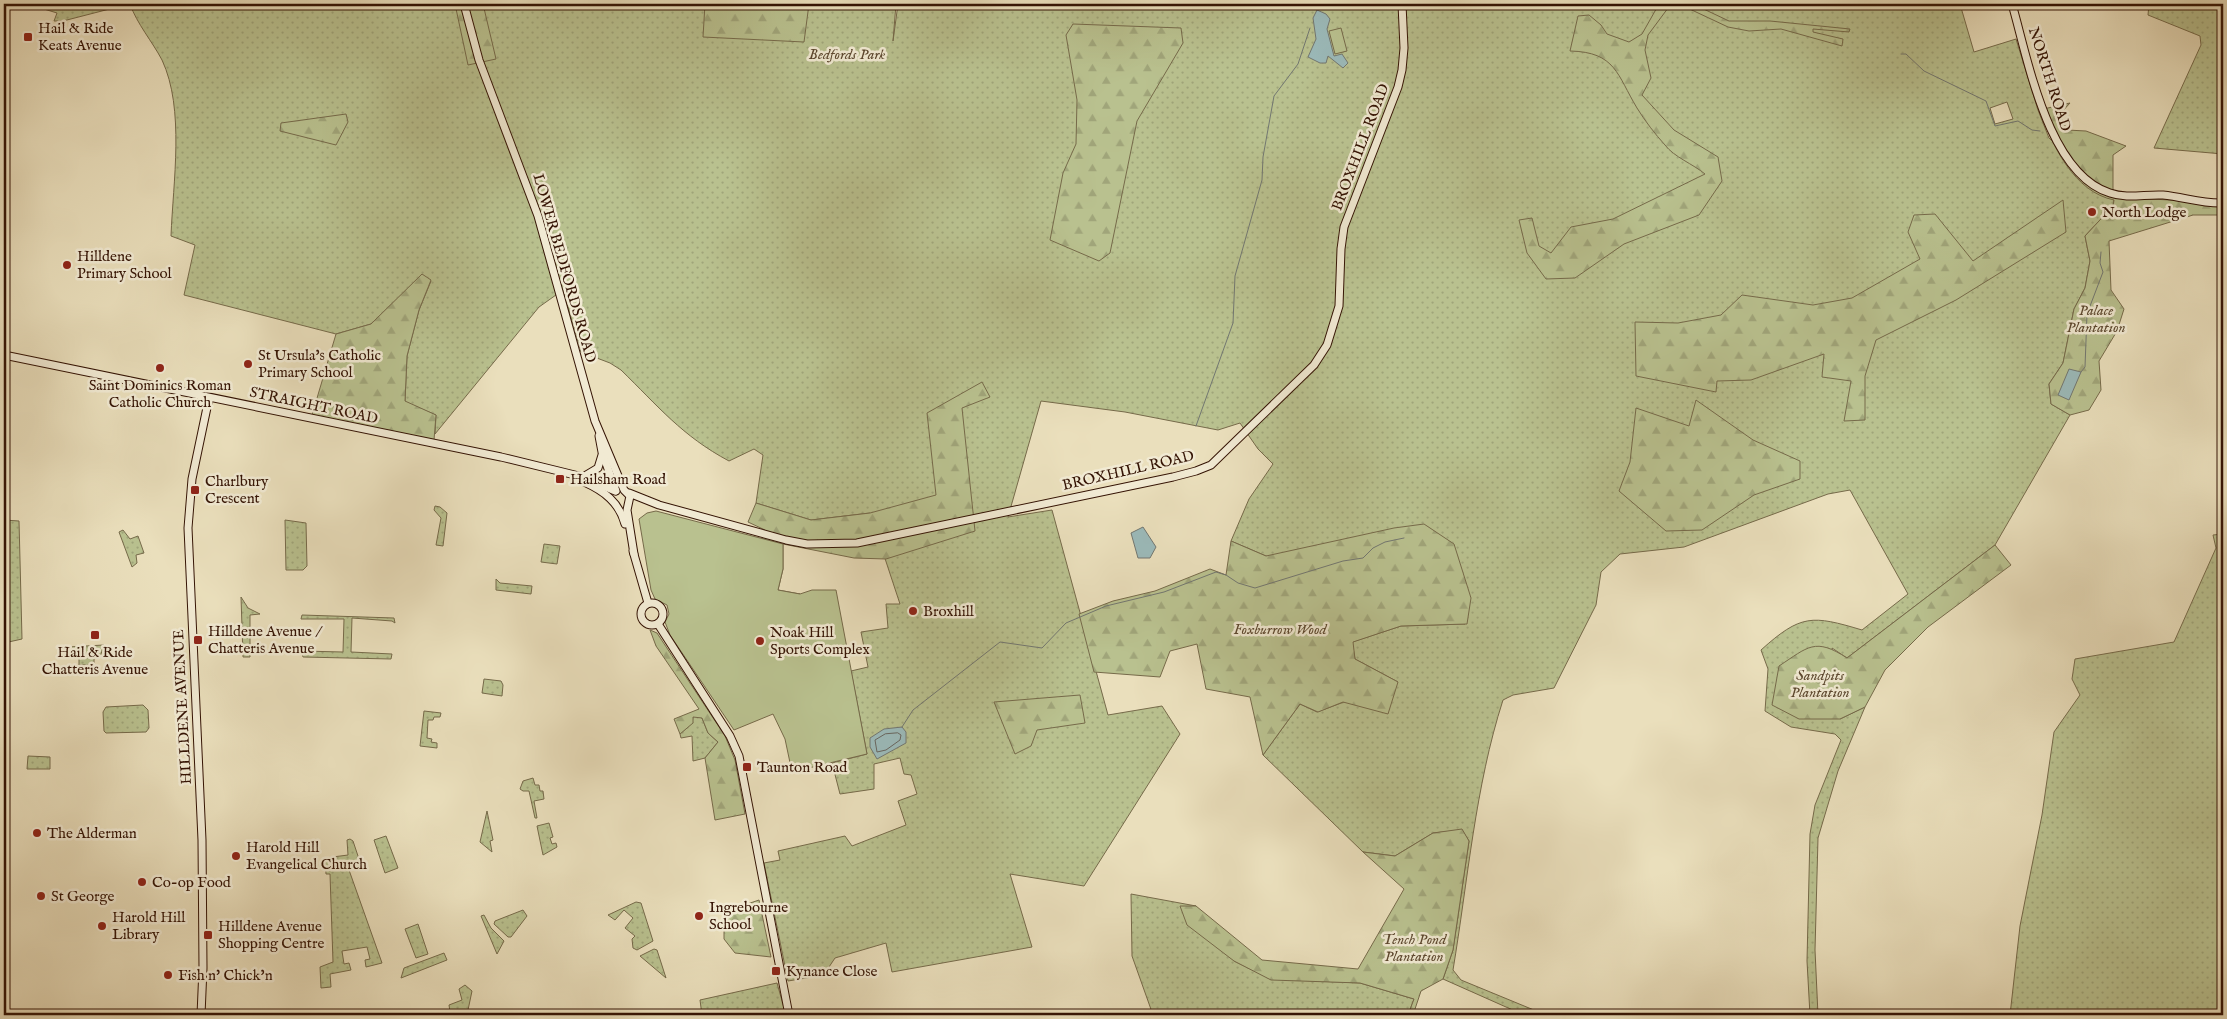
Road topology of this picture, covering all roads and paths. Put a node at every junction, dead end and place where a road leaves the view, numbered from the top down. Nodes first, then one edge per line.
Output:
1 (464, 4) edge
2 (1402, 4) edge
3 (2012, 4) edge
4 (2223, 203) edge
5 (4, 355) edge
6 (209, 398) junction
7 (598, 428) junction
8 (602, 452) junction
9 (565, 474) junction
10 (583, 477) junction
11 (621, 491) junction
12 (612, 500) junction
13 (628, 504) junction
14 (659, 505) junction
15 (617, 506) junction
16 (634, 554) junction
17 (648, 603) junction
18 (658, 624) junction
19 (201, 1015) edge
20 (789, 1015) edge

1 - 7 street, LOWER BEDFORDS ROAD
2 - 14 street, BROXHILL ROAD
3 - 4 street, NORTH ROAD
5 - 6 street, STRAIGHT ROAD
6 - 9 street, STRAIGHT ROAD
6 - 19 street, HILLDENE AVENUE
7 - 8 street, LOWER BEDFORDS ROAD
7 - 11 street, LOWER BEDFORDS ROAD
8 - 10 street
8 - 11 street, LOWER BEDFORDS ROAD
9 - 10 street, STRAIGHT ROAD
9 - 12 street
10 - 11 street, STRAIGHT ROAD
11 - 12 street
11 - 13 street
11 - 14 street, BROXHILL ROAD
12 - 15 street
13 - 14 street, BROXHILL ROAD
13 - 15 street, BROXHILL ROAD
13 - 16 street
15 - 16 street
16 - 17 street
17 - 18 street
17 - 18 street
18 - 20 street

